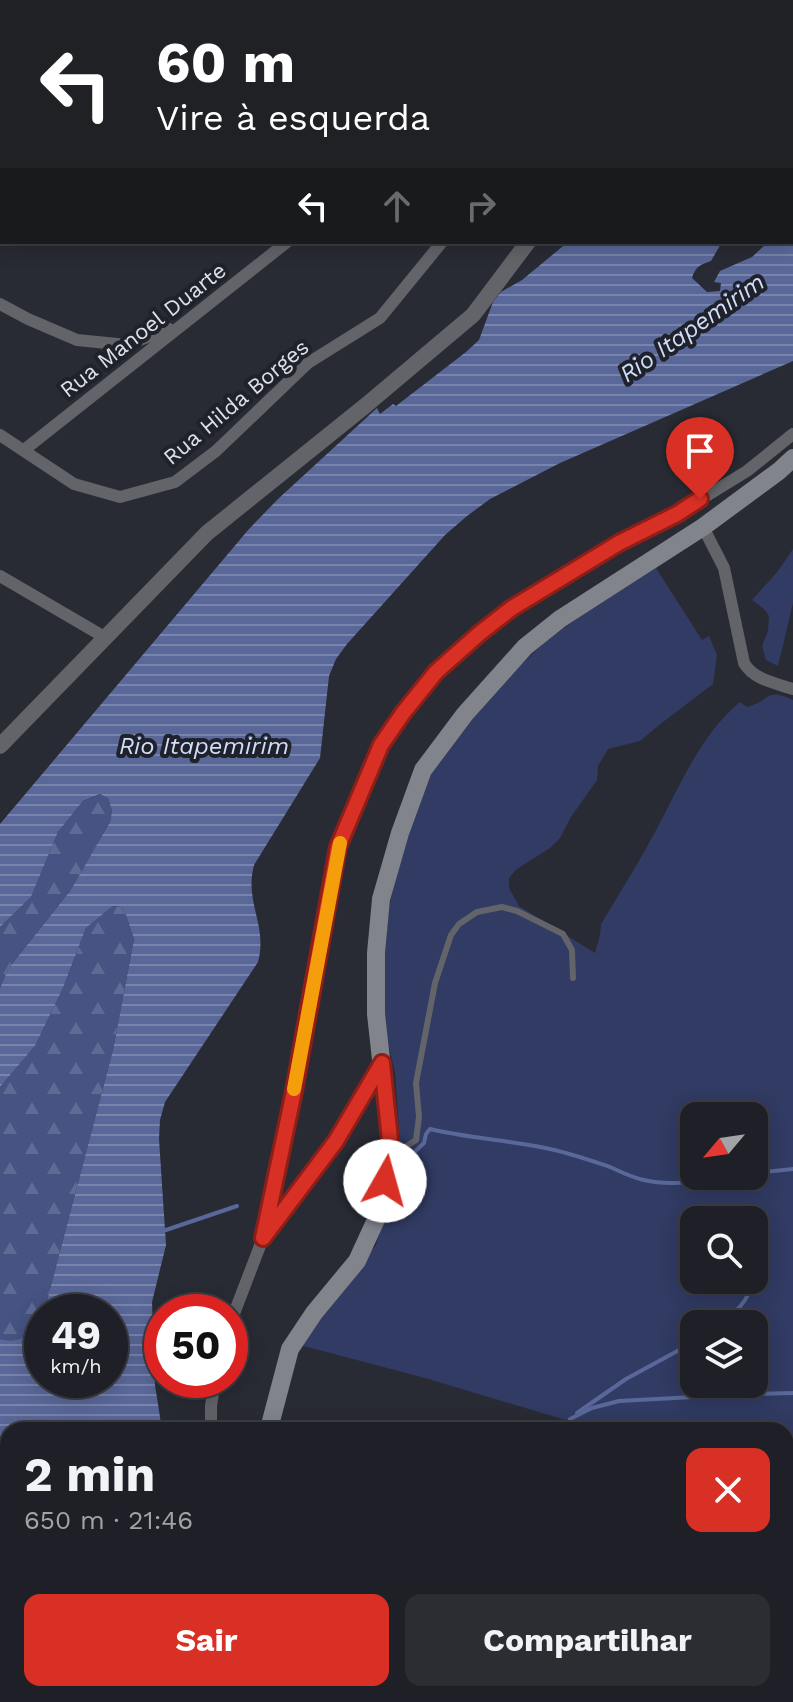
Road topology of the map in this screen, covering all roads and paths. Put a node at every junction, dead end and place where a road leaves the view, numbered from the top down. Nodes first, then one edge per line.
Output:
1 (440, 244) edge
2 (526, 244) edge
3 (270, 248) edge
4 (0, 304) edge
5 (179, 325) junction
6 (793, 434) edge
7 (0, 435) edge
8 (24, 450) junction
9 (793, 458) edge
10 (703, 527) junction
11 (0, 576) edge
12 (106, 638) junction
13 (793, 689) edge
14 (0, 746) edge
15 (573, 978) dead end
16 (382, 1063) junction
17 (391, 1150) junction
18 (263, 1238) junction
19 (242, 1294) edge
20 (212, 1398) edge
21 (211, 1422) edge
22 (271, 1422) edge

1 - 8 street, Rua Hilda Borges
2 - 12 street
3 - 5 street, Rua Manoel Duarte
4 - 5 street
5 - 8 street, Rua Manoel Duarte
6 - 18 street
7 - 8 street, Rua Hilda Borges
9 - 10 main road
10 - 13 street
10 - 16 main road
11 - 12 street
12 - 14 street
15 - 17 lane
16 - 17 main road
16 - 18 street
17 - 22 main road
18 - 19 street
20 - 21 street

